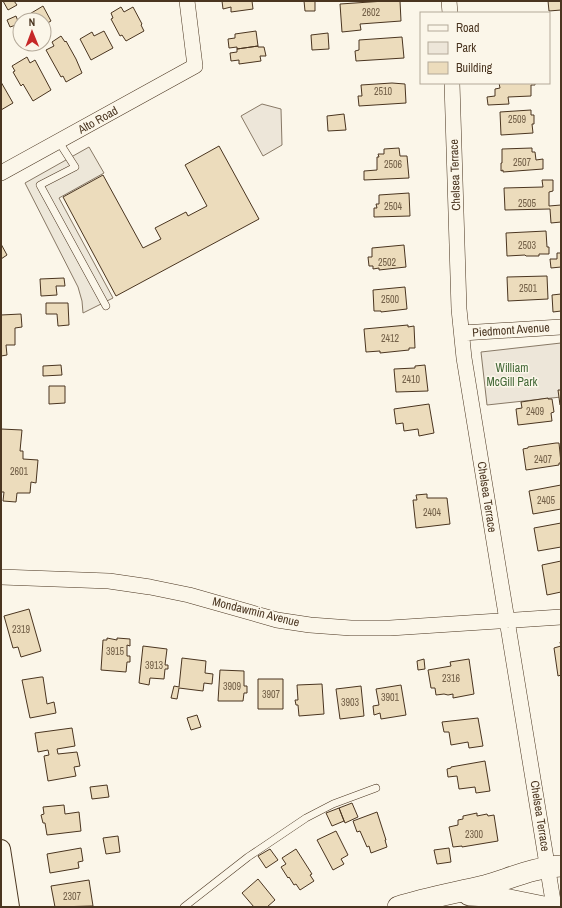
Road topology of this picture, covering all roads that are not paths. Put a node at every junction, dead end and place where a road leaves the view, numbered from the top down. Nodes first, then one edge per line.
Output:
1 (187, 1) edge
2 (449, 1) edge
3 (450, 12) edge
4 (452, 84) edge
5 (59, 142) junction
6 (1, 173) edge
7 (106, 306) dead end
8 (561, 327) edge
9 (462, 333) junction
10 (1, 577) edge
11 (561, 617) edge
12 (507, 620) junction
13 (376, 788) dead end
14 (1, 849) edge
15 (555, 866) edge
16 (449, 895) junction
17 (10, 907) edge
18 (184, 907) edge
19 (398, 907) edge
20 (544, 907) edge
21 (554, 907) edge

1 - 5 street, Alto Road
2 - 3 street
4 - 9 street, Chelsea Terrace
5 - 6 street, Alto Road
5 - 7 lane
8 - 9 street, Piedmont Avenue
9 - 12 street, Chelsea Terrace
10 - 12 street, Mondawmin Avenue
11 - 12 street, Mondawmin Avenue
12 - 15 street, Chelsea Terrace
13 - 18 lane
14 - 17 street
15 - 16 main road
15 - 21 street, Chelsea Terrace
16 - 19 main road
16 - 20 main road

